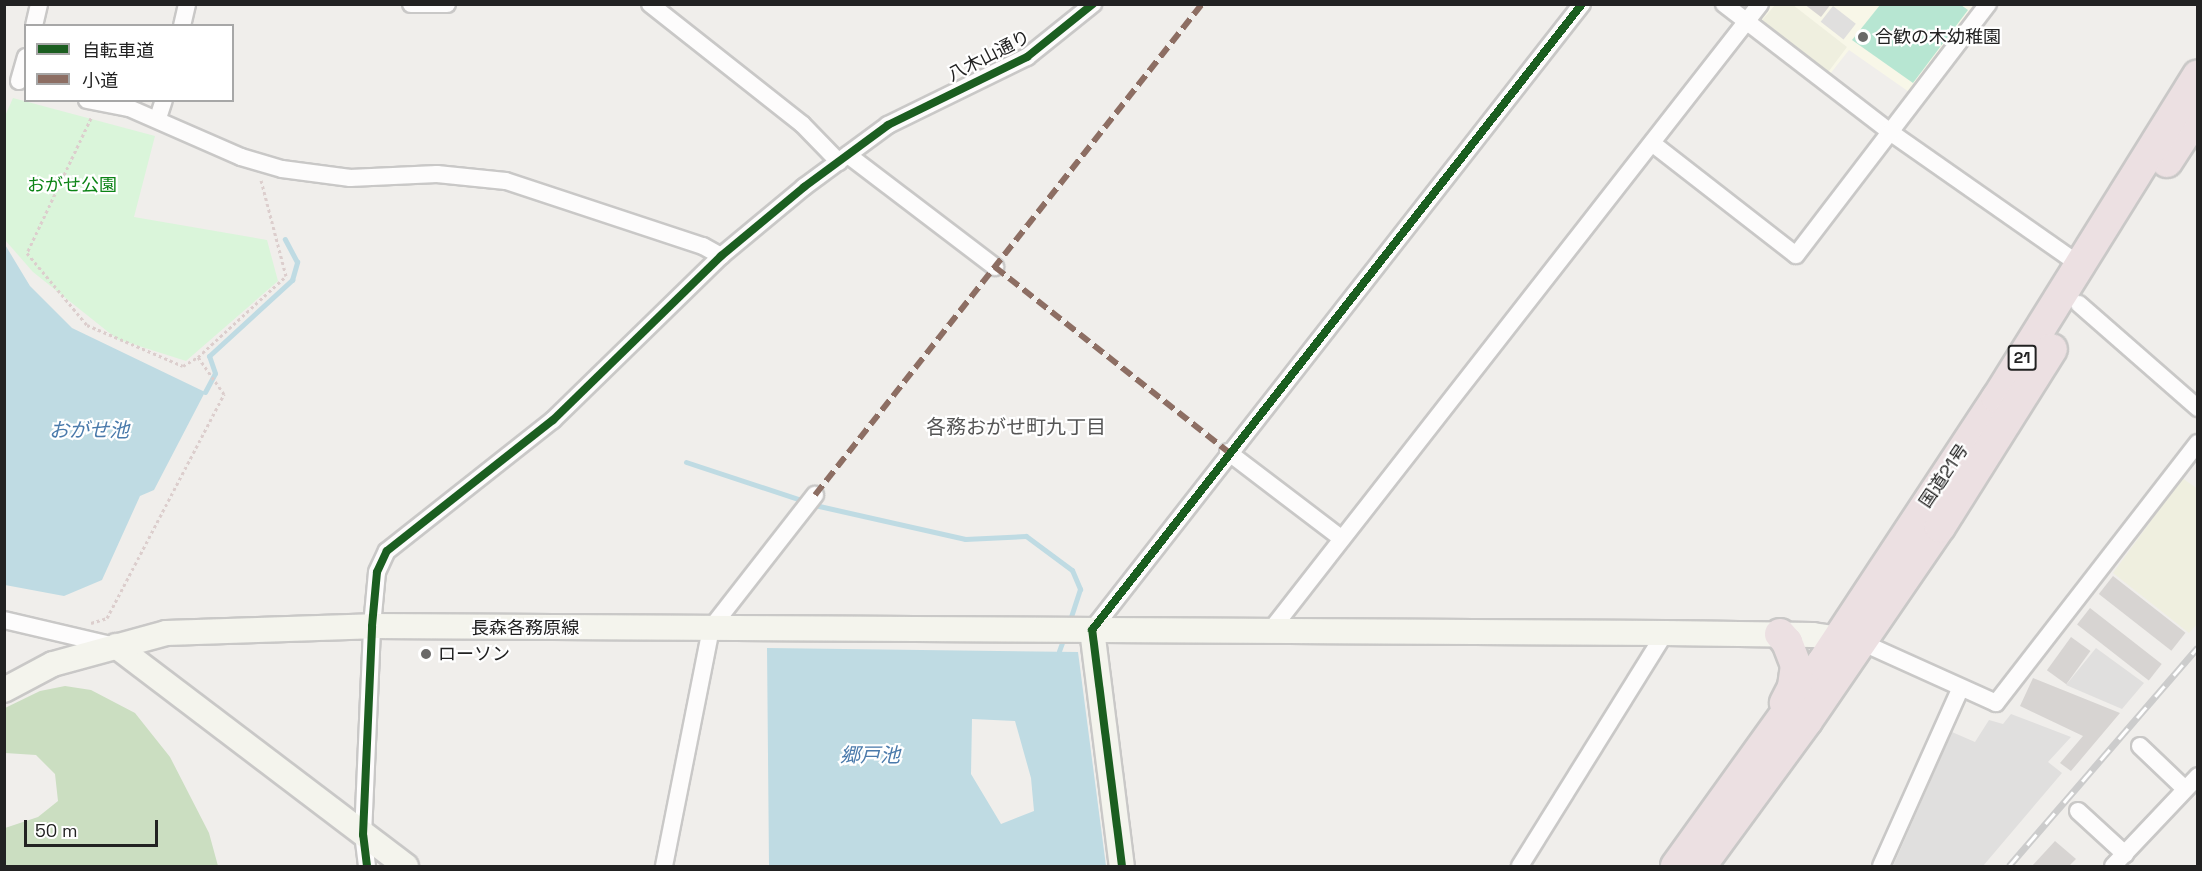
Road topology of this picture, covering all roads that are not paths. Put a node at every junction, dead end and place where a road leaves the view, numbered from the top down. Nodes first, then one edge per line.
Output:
1 (39, 4) edge
2 (187, 4) edge
3 (411, 4) edge
4 (447, 4) edge
5 (650, 4) edge
6 (1093, 4) edge
7 (1582, 4) edge
8 (1724, 4) edge
9 (1760, 4) edge
10 (1988, 4) edge
11 (1746, 23) junction
12 (34, 24) edge
13 (182, 24) edge
14 (24, 62) edge
15 (2198, 75) edge
16 (16, 80) edge
17 (93, 102) edge
18 (163, 102) edge
19 (2198, 114) edge
20 (158, 118) junction
21 (1890, 132) junction
22 (1652, 143) junction
23 (843, 158) junction
24 (721, 256) junction
25 (2080, 265) junction
26 (995, 267) dead end
27 (2079, 304) junction
28 (2198, 408) edge
29 (2198, 443) edge
30 (1228, 452) junction
31 (815, 495) dead end
32 (1341, 538) junction
33 (4, 620) edge
34 (372, 626) junction
35 (711, 628) junction
36 (1075, 630) junction
37 (1272, 630) junction
38 (1665, 633) junction
39 (1780, 634) junction
40 (1850, 640) junction
41 (117, 646) junction
42 (1960, 689) junction
43 (4, 690) edge
44 (1767, 741) junction
45 (2140, 746) dead end
46 (2198, 776) edge
47 (2185, 789) junction
48 (2078, 811) dead end
49 (363, 834) junction
50 (2125, 854) junction
51 (366, 867) edge
52 (406, 867) edge
53 (664, 867) edge
54 (1122, 867) edge
55 (1520, 867) edge
56 (1676, 867) edge
57 (1701, 867) edge
58 (1881, 867) edge
59 (2113, 867) edge

1 - 12 street
2 - 13 street
3 - 4 street
5 - 23 street
6 - 23 street, 八木山通り
7 - 30 street
8 - 11 street
9 - 11 street
10 - 21 street
11 - 21 street
11 - 22 street
14 - 16 street
15 - 25 highway, 国道21号 / 21
17 - 20 street
18 - 20 street
19 - 27 highway, 国道21号 / 21
20 - 24 street
21 - 22 street
21 - 25 street
22 - 32 street
23 - 24 street
23 - 26 street
24 - 34 street
25 - 40 highway, 国道21号 / 21
27 - 28 street
27 - 40 highway, 国道21号 / 21
29 - 42 street
30 - 32 street
30 - 36 street
31 - 35 street
32 - 37 street
33 - 41 street
34 - 35 main road, 長森各務原線
34 - 41 main road, 長森各務原線
34 - 49 street
35 - 36 main road, 長森各務原線
35 - 53 street
36 - 37 main road, 長森各務原線
36 - 54 main road
37 - 38 main road, 長森各務原線
38 - 39 main road, 長森各務原線
38 - 55 street
39 - 40 main road, 長森各務原線
39 - 44 highway
40 - 42 street
40 - 44 highway, 国道21号 / 21
40 - 57 highway, 国道21号 / 21
41 - 43 main road, 長森各務原線
41 - 49 main road
42 - 58 street
44 - 56 highway, 国道21号 / 21
45 - 47 street
46 - 47 street
47 - 50 street
48 - 50 street
49 - 51 street
49 - 52 main road
50 - 59 street

